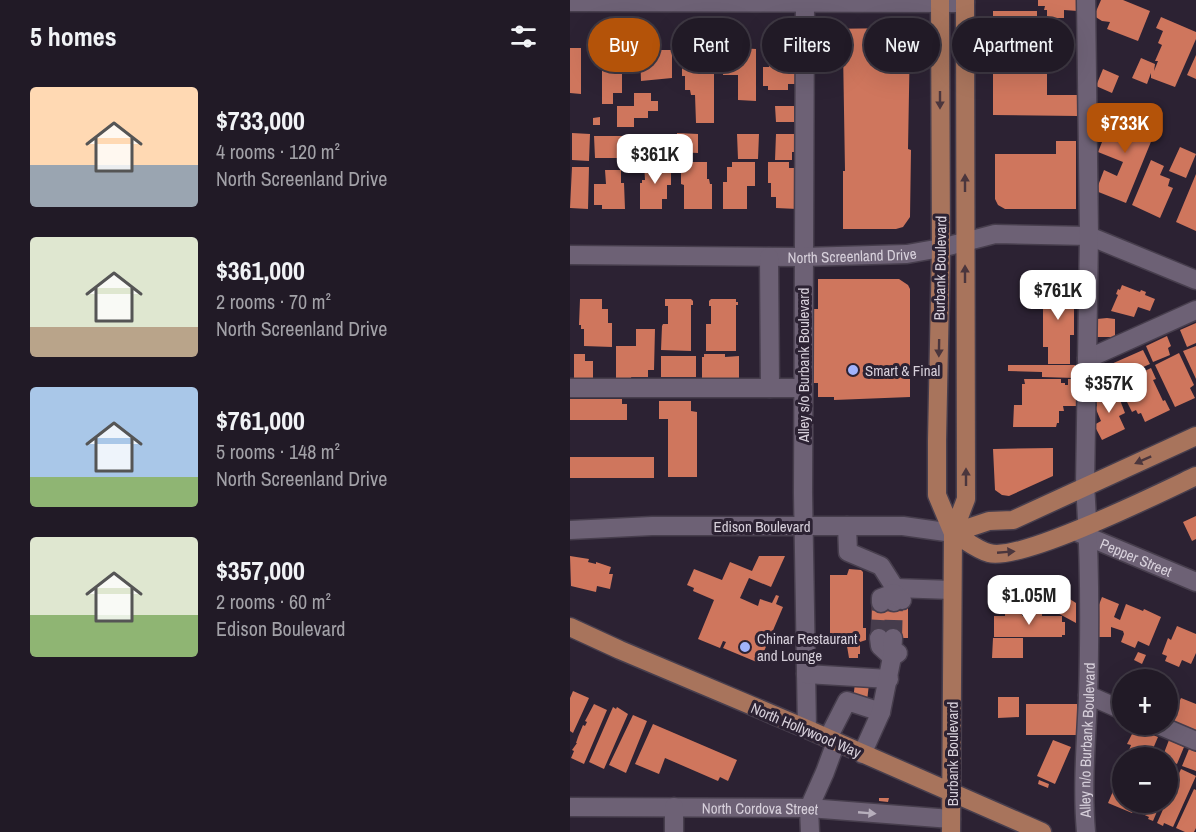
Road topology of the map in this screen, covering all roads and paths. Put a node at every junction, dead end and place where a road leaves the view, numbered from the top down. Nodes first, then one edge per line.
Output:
1 (1086, 0) edge
2 (805, 1) edge
3 (940, 1) edge
4 (570, 2) edge
5 (965, 2) edge
6 (1089, 236) junction
7 (966, 242) junction
8 (941, 248) junction
9 (570, 255) edge
10 (769, 257) junction
11 (803, 257) junction
12 (1196, 280) edge
13 (1196, 310) edge
14 (1087, 359) junction
15 (570, 388) edge
16 (770, 388) junction
17 (803, 388) junction
18 (1196, 436) edge
19 (1196, 476) edge
20 (1085, 486) junction
21 (803, 526) junction
22 (847, 526) junction
23 (570, 530) edge
24 (1083, 531) junction
25 (953, 533) junction
26 (1196, 582) edge
27 (952, 590) junction
28 (570, 627) edge
29 (893, 638) tunnel mouth
30 (806, 675) junction
31 (889, 679) junction
32 (1088, 695) junction
33 (1112, 706) edge
34 (881, 712) junction
35 (807, 729) junction
36 (1178, 733) edge
37 (832, 740) junction
38 (1196, 741) edge
39 (862, 754) junction
40 (952, 793) junction
41 (570, 807) edge
42 (674, 807) junction
43 (809, 808) junction
44 (951, 825) edge
45 (674, 832) edge
46 (810, 832) edge
47 (1042, 832) edge
48 (1086, 832) edge

1 - 6 street, Alley n/o Burbank Boulevard
2 - 3 street
2 - 4 street
2 - 11 street, Alley s/o Burbank Boulevard
3 - 5 street
3 -> 8 main road, Burbank Boulevard
7 -> 5 main road, Burbank Boulevard
6 - 7 street, North Screenland Drive
6 - 12 street, North Screenland Drive
6 - 14 street, Alley n/o Burbank Boulevard
7 - 8 street, North Screenland Drive
25 -> 7 main road, Burbank Boulevard
8 - 11 street, North Screenland Drive
8 -> 25 main road, Burbank Boulevard
9 - 10 street, North Screenland Drive
10 - 11 street, North Screenland Drive
10 - 16 street
11 - 17 street, Alley s/o Burbank Boulevard
13 - 14 street
14 - 20 street, Alley n/o Burbank Boulevard
15 - 16 street
16 - 17 street
17 - 21 street, Alley s/o Burbank Boulevard
18 -> 20 main road, Edison Boulevard
19 - 24 main road, Edison Boulevard
20 - 24 street, Alley n/o Burbank Boulevard
20 - 25 main road, Edison Boulevard
21 - 22 street, Edison Boulevard
21 - 23 street, Edison Boulevard
21 - 30 street, Alley s/o Burbank Boulevard
22 - 25 street, Edison Boulevard
22 - 27 street
25 -> 24 main road, Edison Boulevard
24 - 26 street, Pepper Street
24 - 32 street, Alley n/o Burbank Boulevard
25 - 27 main road, Burbank Boulevard
27 - 40 main road, Burbank Boulevard
28 - 35 main road, North Hollywood Way
29 - 31 street
30 - 31 street
30 - 35 street, Alley s/o Burbank Boulevard
31 - 34 street
32 - 33 street
32 - 48 street, Alley n/o Burbank Boulevard
34 - 37 street
34 - 39 street
35 - 37 main road, North Hollywood Way
36 - 38 street
37 - 39 main road, North Hollywood Way
37 - 43 street
39 - 40 main road, North Hollywood Way
40 - 44 main road, Burbank Boulevard
40 - 47 main road, North Hollywood Way
41 - 42 street, North Cordova Street
42 - 43 street, North Cordova Street
42 - 45 street
43 -> 44 street, North Cordova Street
43 - 46 street

